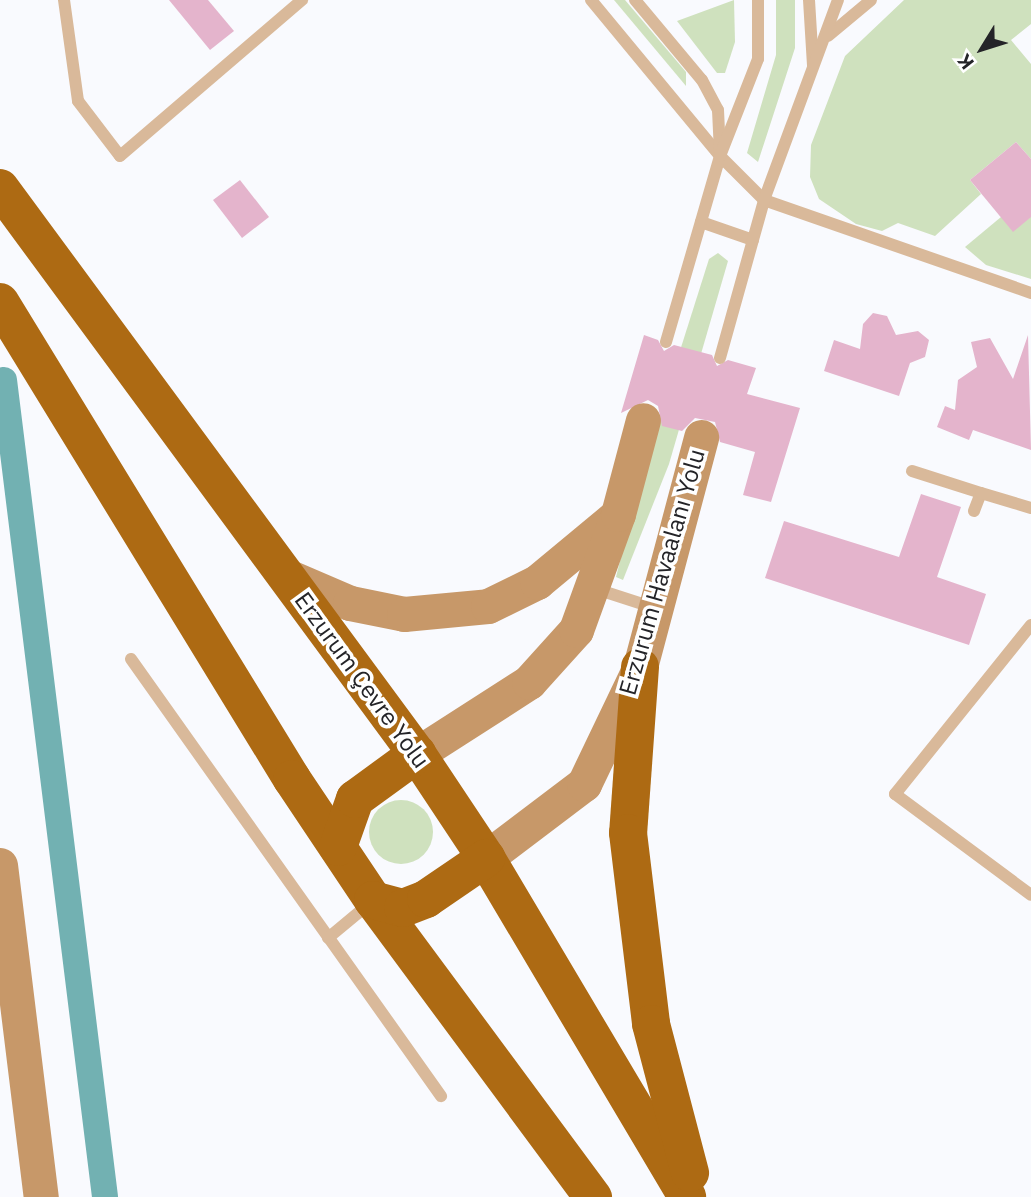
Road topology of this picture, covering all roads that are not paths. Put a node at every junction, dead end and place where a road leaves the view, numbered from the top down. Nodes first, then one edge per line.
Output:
1 (64, 0) edge
2 (302, 0) edge
3 (591, 0) edge
4 (635, 0) edge
5 (758, 0) edge
6 (809, 0) edge
7 (838, 0) edge
8 (871, 0) edge
9 (828, 36) junction
10 (813, 74) junction
11 (720, 156) junction
12 (0, 188) edge
13 (764, 200) junction
14 (701, 222) junction
15 (753, 240) junction
16 (1031, 293) edge
17 (0, 302) edge
18 (666, 342) dead end
19 (720, 358) dead end
20 (643, 420) dead end
21 (701, 437) dead end
22 (912, 471) dead end
23 (981, 493) junction
24 (1031, 508) edge
25 (974, 511) dead end
26 (618, 514) junction
27 (285, 575) junction
28 (592, 588) junction
29 (656, 608) junction
30 (1031, 625) edge
31 (131, 659) dead end
32 (640, 667) junction
33 (417, 754) junction
34 (338, 847) junction
35 (486, 858) junction
36 (0, 866) edge
37 (1031, 895) edge
38 (373, 900) junction
39 (328, 938) junction
40 (441, 1096) dead end
41 (41, 1197) edge
42 (593, 1197) edge
43 (687, 1197) edge
44 (702, 1197) edge

1 - 2 lane
3 - 11 lane
4 - 11 lane
5 - 11 lane
6 - 10 lane
7 - 9 lane
8 - 9 lane
9 - 10 lane
10 - 13 lane
11 - 13 lane
11 - 14 lane
12 - 27 highway, Erzurum Çevre Yolu
13 - 15 lane
13 - 16 lane
14 - 15 lane
14 - 18 lane
15 - 19 lane
17 - 34 highway
20 - 26 street
21 - 29 street, Erzurum Havaalanı Yolu
22 - 23 lane
23 - 24 lane
23 - 25 lane
26 - 27 street
26 - 28 street
27 - 33 highway, Erzurum Çevre Yolu
28 - 29 lane
28 - 33 street
29 - 32 street, Erzurum Havaalanı Yolu
30 - 37 lane
31 - 39 lane
32 - 35 street, Erzurum Havaalanı Yolu
32 - 44 highway
33 - 34 highway
33 - 35 highway, Erzurum Çevre Yolu
34 - 38 highway
35 - 38 highway
35 - 43 highway, Erzurum Çevre Yolu
36 - 41 street
38 - 39 lane
38 - 42 highway
39 - 40 lane

